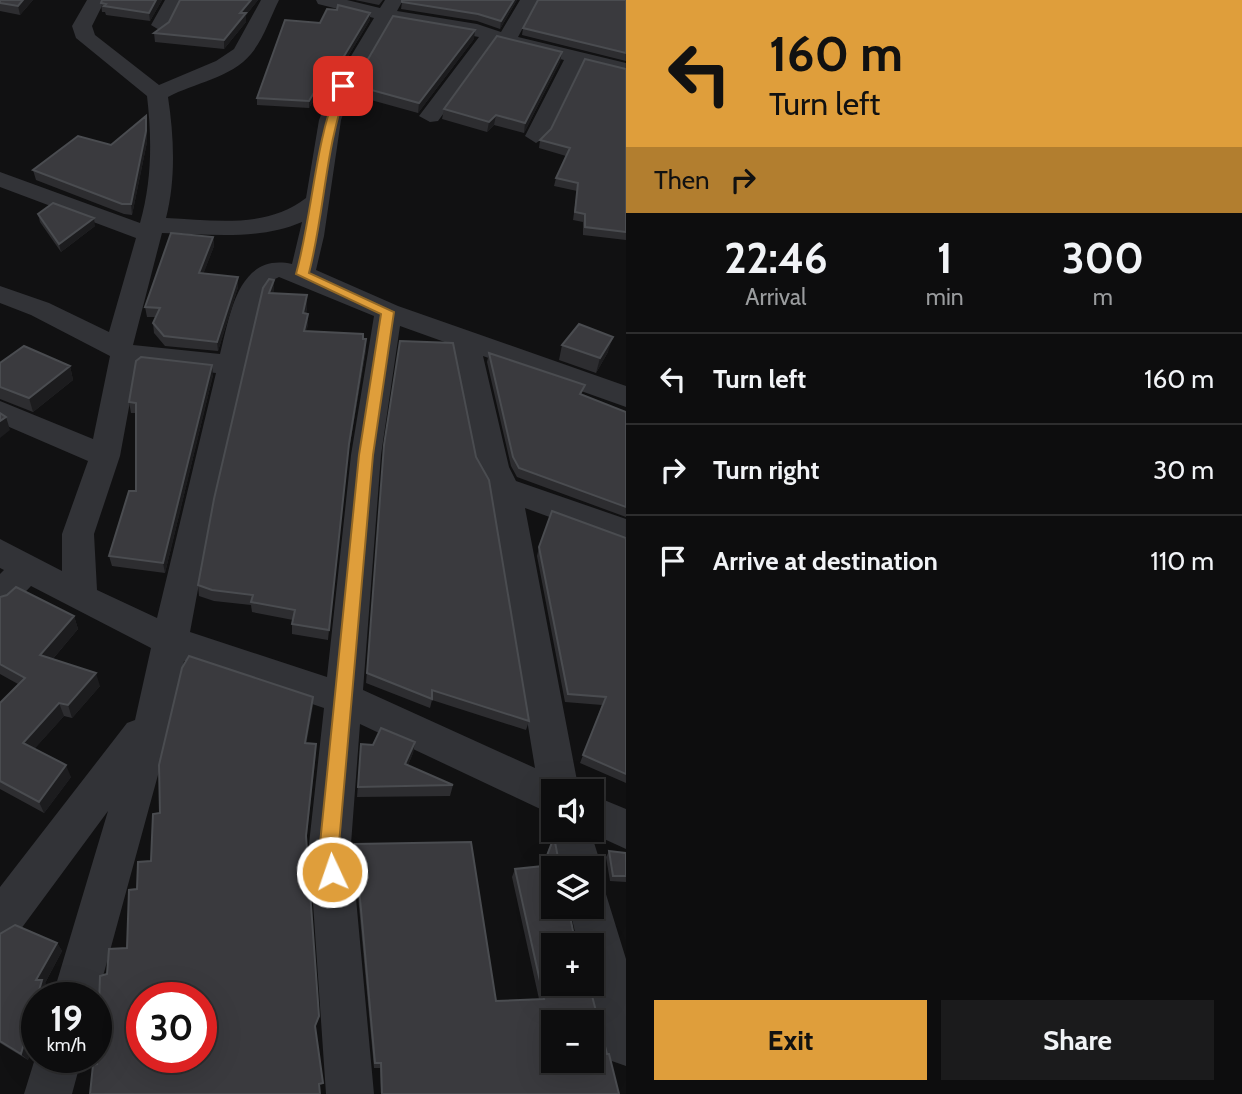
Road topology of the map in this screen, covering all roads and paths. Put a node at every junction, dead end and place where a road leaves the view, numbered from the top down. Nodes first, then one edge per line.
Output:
1 (96, 0) edge
2 (174, 0) edge
3 (270, 0) edge
4 (528, 0) edge
5 (335, 2) edge
6 (392, 4) edge
7 (161, 24) edge
8 (498, 38) junction
9 (575, 57) junction
10 (626, 69) edge
11 (157, 94) junction
12 (430, 116) dead end
13 (536, 136) dead end
14 (0, 179) edge
15 (318, 200) junction
16 (150, 230) junction
17 (302, 274) junction
18 (0, 294) edge
19 (388, 312) junction
20 (466, 340) junction
21 (122, 350) junction
22 (233, 362) junction
23 (625, 395) edge
24 (0, 411) edge
25 (105, 456) junction
26 (505, 489) junction
27 (626, 532) edge
28 (13, 561) edge
29 (0, 596) edge
30 (80, 598) junction
31 (171, 641) junction
32 (344, 698) junction
33 (153, 720) junction
34 (557, 779) edge
35 (541, 790) edge
36 (604, 819) edge
37 (626, 829) edge
38 (593, 919) edge
39 (0, 922) edge
40 (79, 982) edge
41 (626, 1043) edge
42 (54, 1073) edge
43 (48, 1094) edge
44 (350, 1094) edge

1 - 11 street
2 - 7 street
3 - 11 street
4 - 8 street
5 - 6 street
6 - 8 street
6 - 15 street
8 - 9 street
8 - 12 street
9 - 10 street
9 - 13 street
11 - 16 street
14 - 16 street
15 - 16 street
15 - 17 street
16 - 21 street
17 - 19 street
17 - 22 street
18 - 21 street
19 - 20 street
19 - 32 street
20 - 23 street
20 - 26 street
21 - 22 street
21 - 25 street
22 - 31 street
24 - 25 street
25 - 30 street
26 - 27 street
26 - 34 street
28 - 29 street
28 - 30 street
30 - 31 street
31 - 32 street
31 - 33 street
32 - 35 street
32 - 44 street
33 - 39 street
33 - 40 street
36 - 37 street
38 - 41 street
42 - 43 street

